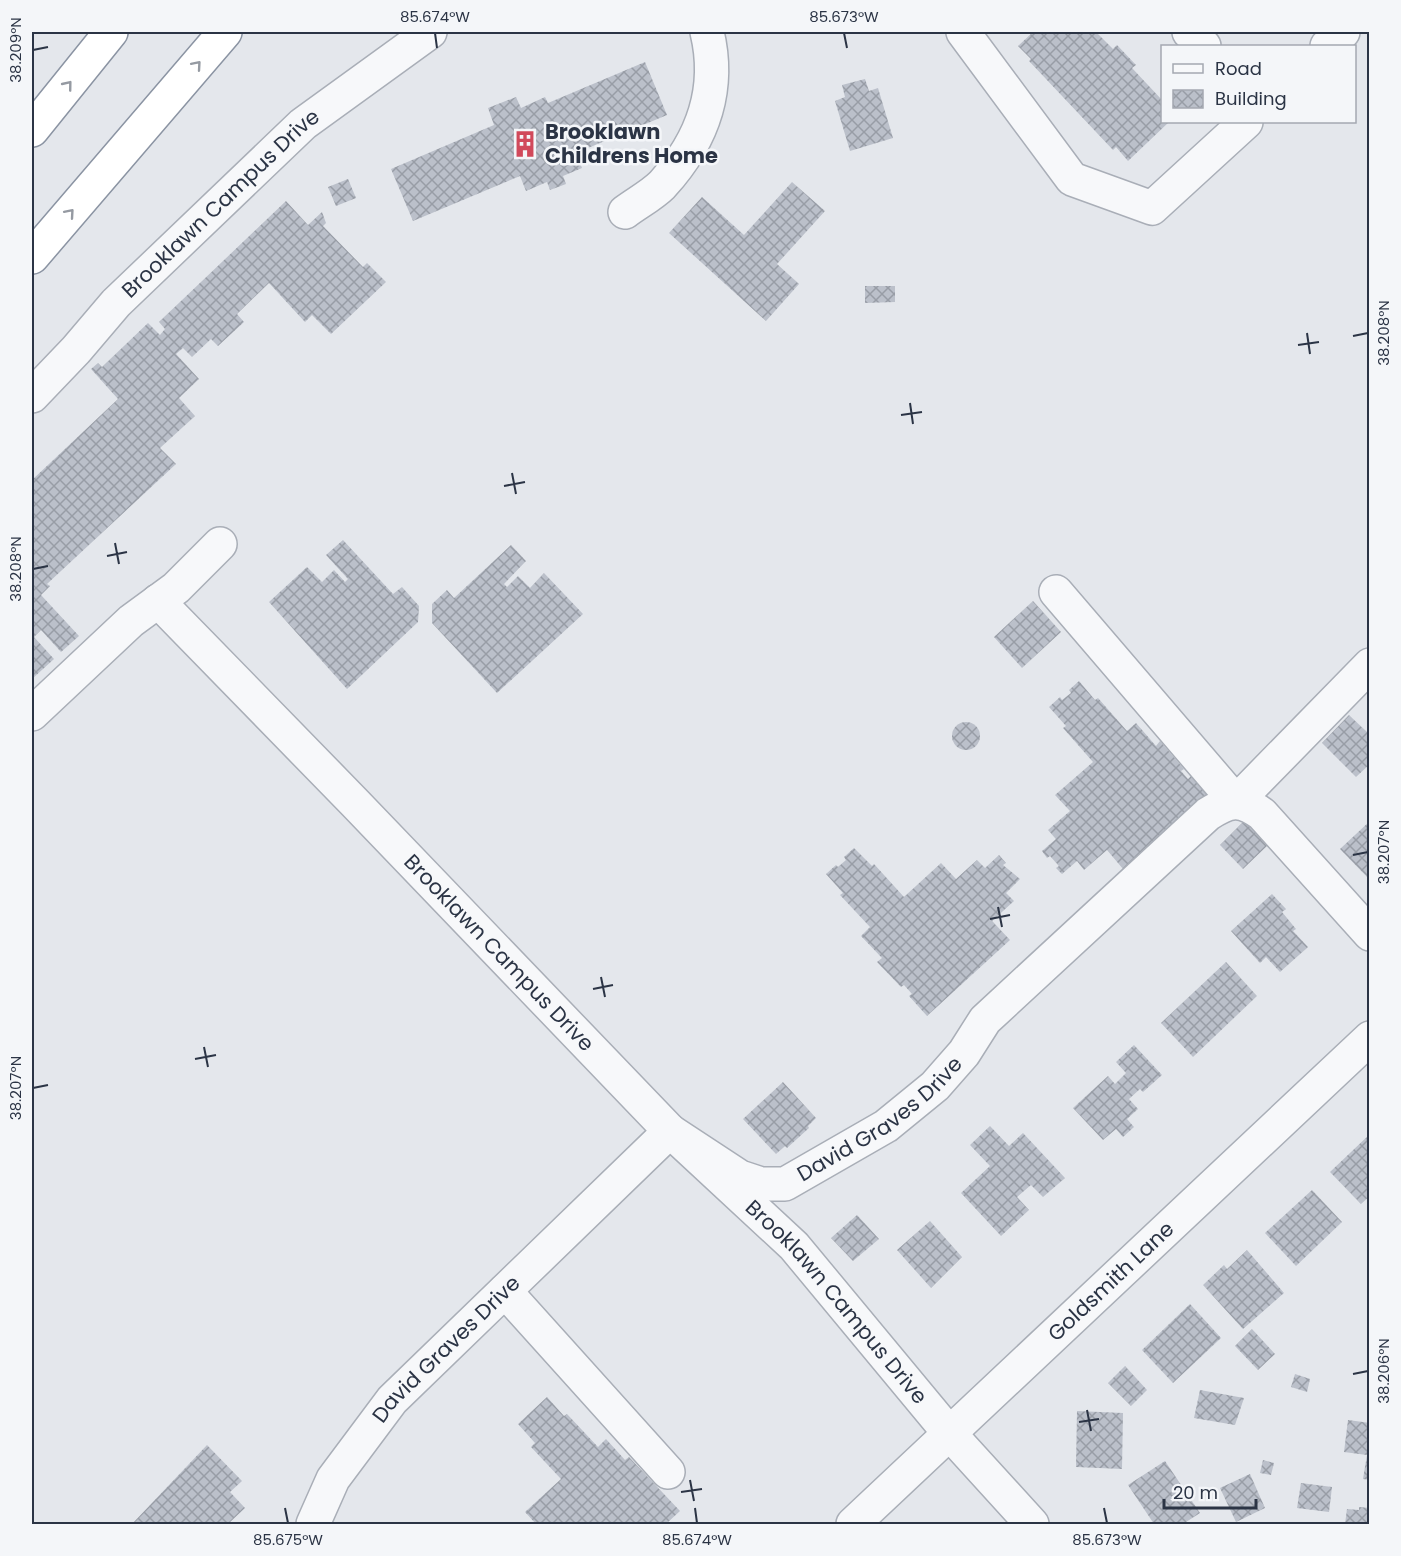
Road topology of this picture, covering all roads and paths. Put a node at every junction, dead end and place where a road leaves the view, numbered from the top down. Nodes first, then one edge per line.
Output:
1 (111, 32) edge
2 (225, 32) edge
3 (430, 32) edge
4 (707, 32) edge
5 (963, 32) edge
6 (1189, 32) edge
7 (1343, 32) edge
8 (1203, 45) edge
9 (1328, 45) edge
10 (1245, 123) edge
11 (32, 130) edge
12 (625, 212) dead end
13 (32, 256) edge
14 (32, 396) edge
15 (220, 544) dead end
16 (1056, 592) dead end
17 (158, 602) junction
18 (1370, 665) edge
19 (32, 714) edge
20 (1236, 802) junction
21 (1370, 934) edge
22 (1370, 1038) edge
23 (670, 1131) junction
24 (505, 1291) junction
25 (950, 1434) junction
26 (668, 1472) dead end
27 (312, 1522) edge
28 (853, 1524) edge
29 (1032, 1524) edge

11 -> 1 highway
13 -> 2 highway
3 - 14 street, Brooklawn Campus Drive
4 - 12 street
5 - 10 street
6 - 8 street
7 - 9 street
15 - 17 street
16 - 20 street
17 - 19 street
17 - 23 street, Brooklawn Campus Drive
18 - 20 street
20 - 21 street
20 - 23 street, David Graves Drive
22 - 25 street, Goldsmith Lane
23 - 24 street, David Graves Drive
23 - 25 street, Brooklawn Campus Drive
24 - 26 street
24 - 27 street, David Graves Drive
25 - 28 street, Goldsmith Lane
25 - 29 street, Brooklawn Campus Drive

